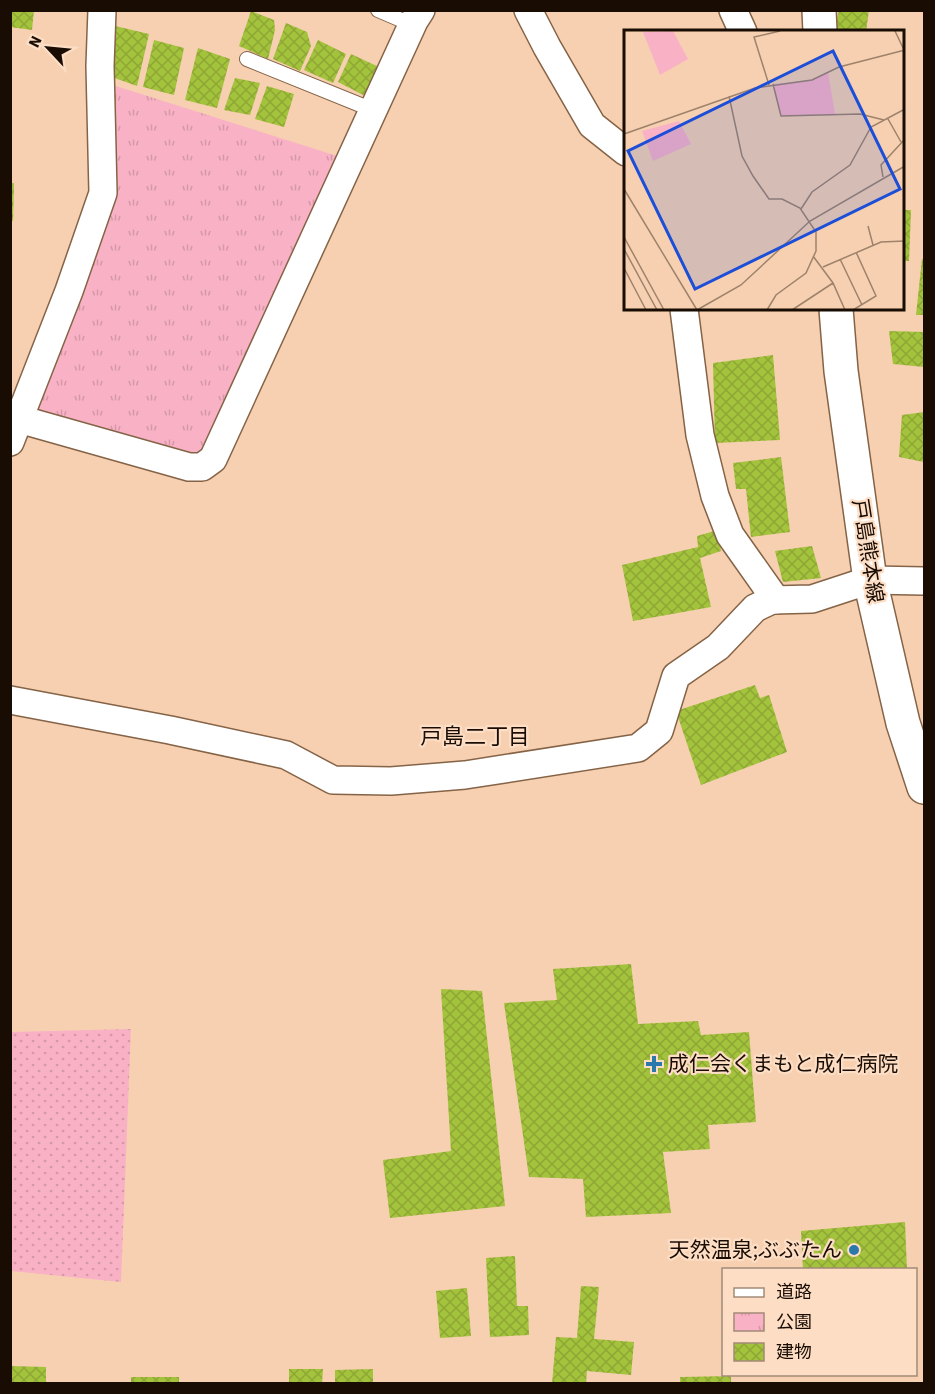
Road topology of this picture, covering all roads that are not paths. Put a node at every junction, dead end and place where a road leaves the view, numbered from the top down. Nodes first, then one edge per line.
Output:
1 (102, 10) edge
2 (378, 10) edge
3 (528, 10) edge
4 (733, 10) edge
5 (819, 10) edge
6 (417, 18) edge
7 (742, 30) edge
8 (819, 30) edge
9 (247, 59) dead end
10 (373, 110) junction
11 (624, 150) edge
12 (684, 310) edge
13 (836, 310) edge
14 (15, 431) edge
15 (870, 580) junction
16 (924, 581) edge
17 (776, 600) junction
18 (10, 700) edge
19 (924, 788) edge

1 - 14 street
2 - 6 lane
3 - 11 street
4 - 7 street
5 - 8 main road
6 - 10 street
9 - 10 lane
10 - 14 street
12 - 17 street
13 - 15 main road, 戸島熊本線
15 - 16 street
15 - 17 street
15 - 19 main road, 戸島熊本線
17 - 18 street

